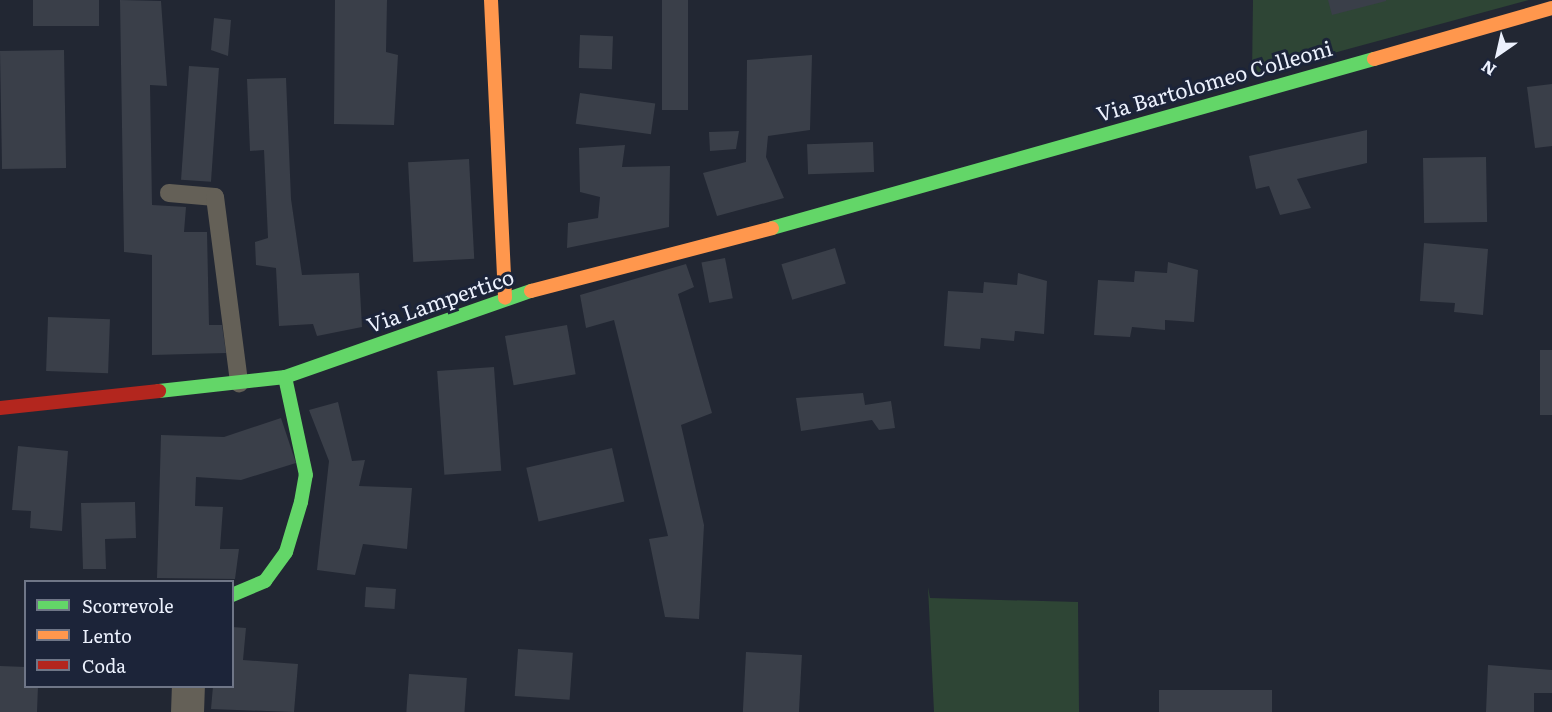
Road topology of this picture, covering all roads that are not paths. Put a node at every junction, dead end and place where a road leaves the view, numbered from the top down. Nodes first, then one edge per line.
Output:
1 (491, 0) edge
2 (1552, 8) edge
3 (169, 193) dead end
4 (888, 196) joint
5 (504, 298) junction
6 (285, 377) junction
7 (239, 383) junction
8 (0, 408) edge
9 (234, 594) edge
10 (188, 688) edge
11 (187, 712) edge

1 - 5 street
2 - 4 street, Via Bartolomeo Colleoni
3 - 7 lane
4 - 5 street, Via Lampertico
5 - 6 street, Via Lampertico
6 - 7 street, Via Lampertico
6 - 9 street
7 - 8 street, Via Lampertico
10 - 11 street

